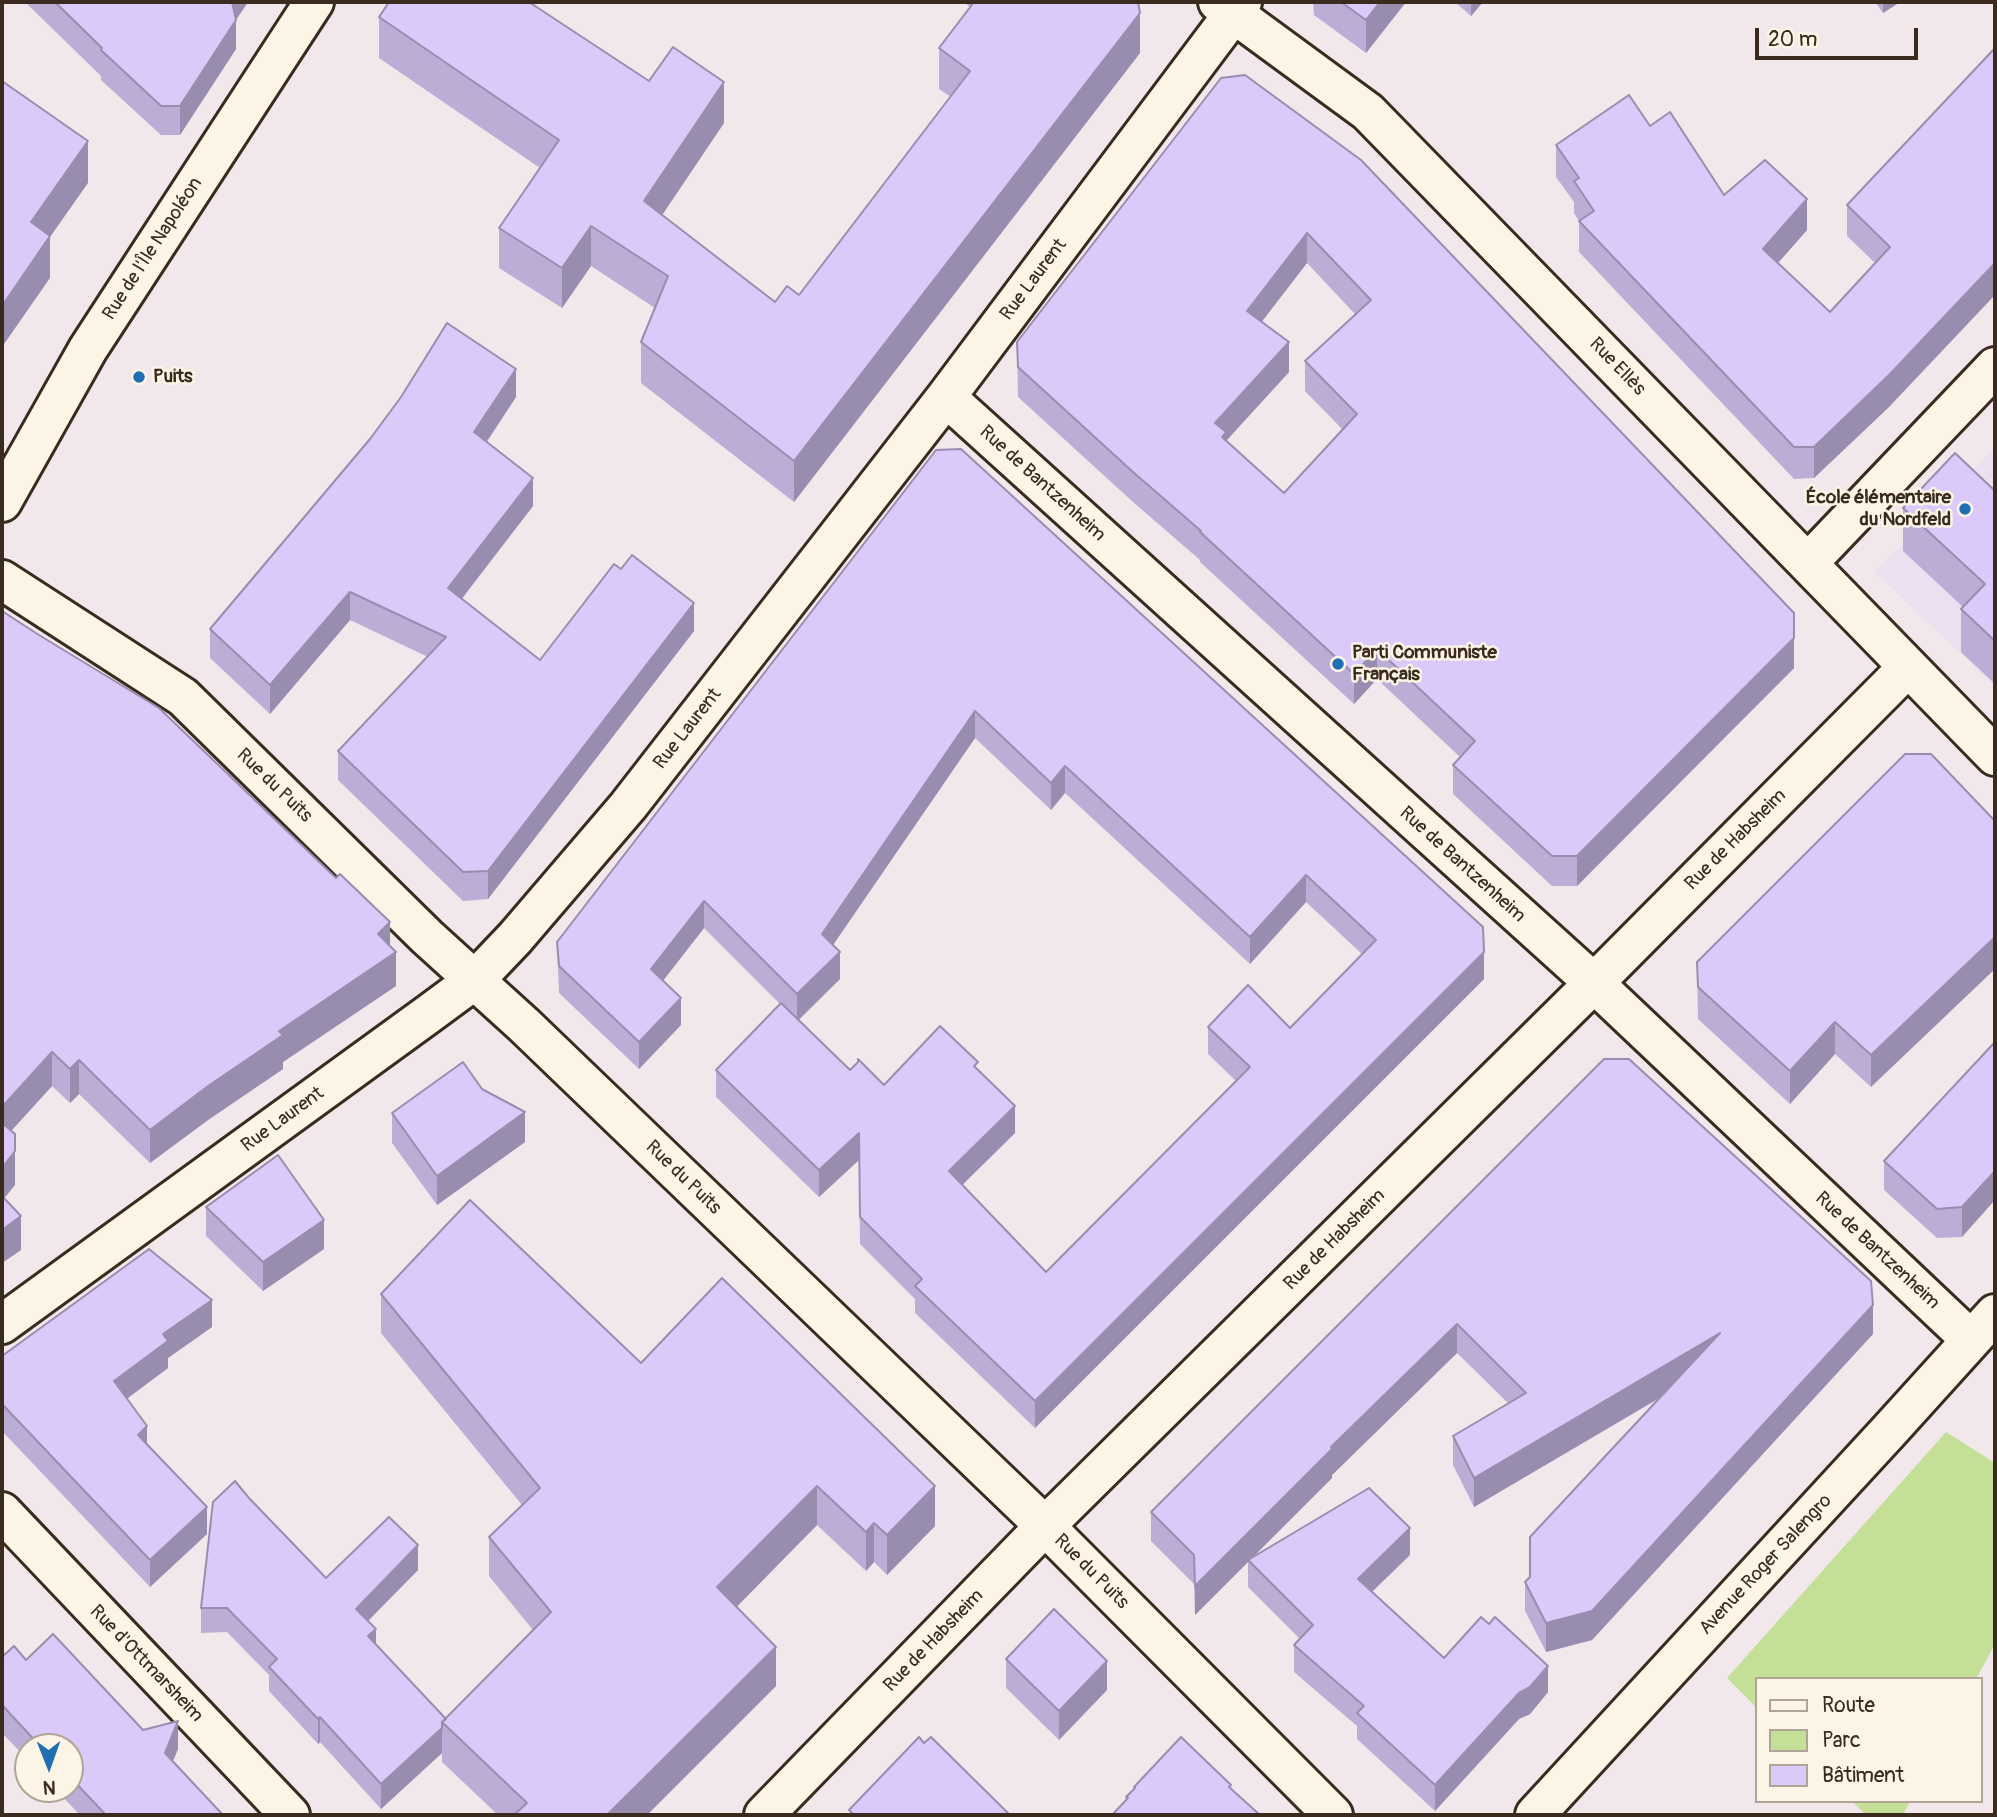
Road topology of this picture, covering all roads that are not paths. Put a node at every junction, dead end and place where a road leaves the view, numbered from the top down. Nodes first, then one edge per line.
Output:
1 (314, 2) edge
2 (1231, 5) edge
3 (1995, 367) edge
4 (946, 397) junction
5 (2, 502) edge
6 (1808, 563) junction
7 (2, 580) edge
8 (1908, 667) junction
9 (1995, 756) edge
10 (476, 979) junction
11 (1594, 983) junction
12 (2, 1324) edge
13 (1983, 1327) edge
14 (2, 1513) edge
15 (1045, 1527) junction
16 (290, 1815) edge
17 (764, 1815) edge
18 (1333, 1815) edge
19 (1535, 1815) edge

1 - 5 street, Rue de l'Île Napoléon
2 - 4 street, Rue Laurent
2 - 6 street, Rue Ellès
3 - 6 street
4 - 10 street, Rue Laurent
4 - 11 street, Rue de Bantzenheim
6 - 8 street, Rue Ellès
7 - 10 street, Rue du Puits
8 - 9 street, Rue Ellès
8 - 11 street, Rue de Habsheim
10 - 12 street, Rue Laurent
10 - 15 street, Rue du Puits
11 - 13 street, Rue de Bantzenheim
11 - 15 street, Rue de Habsheim
13 - 19 street, Avenue Roger Salengro
14 - 16 street, Rue d'Ottmarsheim
15 - 17 street, Rue de Habsheim
15 - 18 street, Rue du Puits

